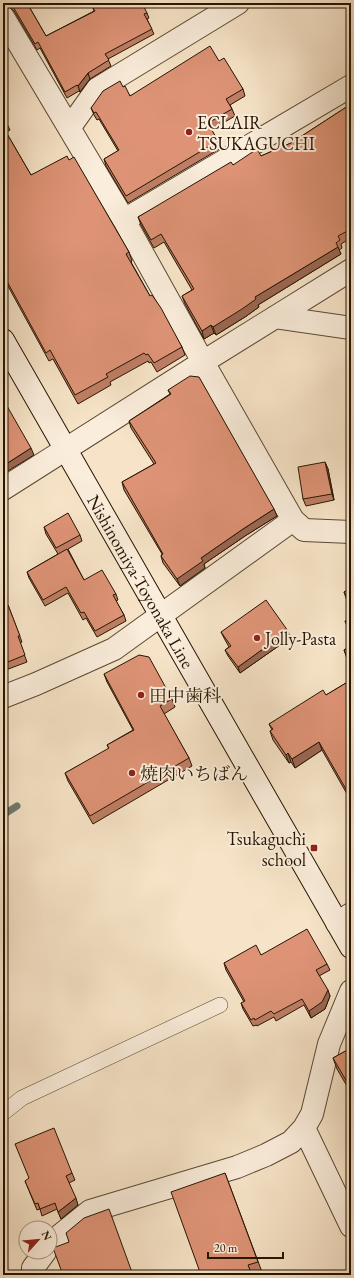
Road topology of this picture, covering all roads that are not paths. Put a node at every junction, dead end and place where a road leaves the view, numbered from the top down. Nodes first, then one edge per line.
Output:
1 (238, 3) edge
2 (3, 17) edge
3 (351, 86) edge
4 (70, 127) junction
5 (124, 220) junction
6 (351, 270) edge
7 (275, 318) junction
8 (351, 328) edge
9 (3, 340) edge
10 (203, 362) junction
11 (66, 450) junction
12 (3, 489) edge
13 (293, 520) junction
14 (351, 532) edge
15 (161, 616) junction
16 (3, 697) edge
17 (344, 918) edge
18 (351, 947) edge
19 (351, 991) edge
20 (220, 1005) dead end
21 (3, 1113) edge
22 (304, 1128) junction
23 (351, 1226) edge
24 (58, 1237) edge
25 (39, 1260) edge
26 (35, 1275) edge

1 - 4 street
2 - 4 street
3 - 5 street
4 - 5 street
5 - 10 street
6 - 7 street
7 - 8 street
7 - 10 street
9 - 11 street, Nishinomiya-Toyonaka Line
10 - 11 street
10 - 13 street
11 - 12 street
11 - 15 street, Nishinomiya-Toyonaka Line
13 - 14 street
13 - 15 street
15 - 16 street
15 - 17 street, Nishinomiya-Toyonaka Line
17 - 18 street, Nishinomiya-Toyonaka Line
19 - 22 street
20 - 21 lane
22 - 23 street
22 - 24 street
25 - 26 street

